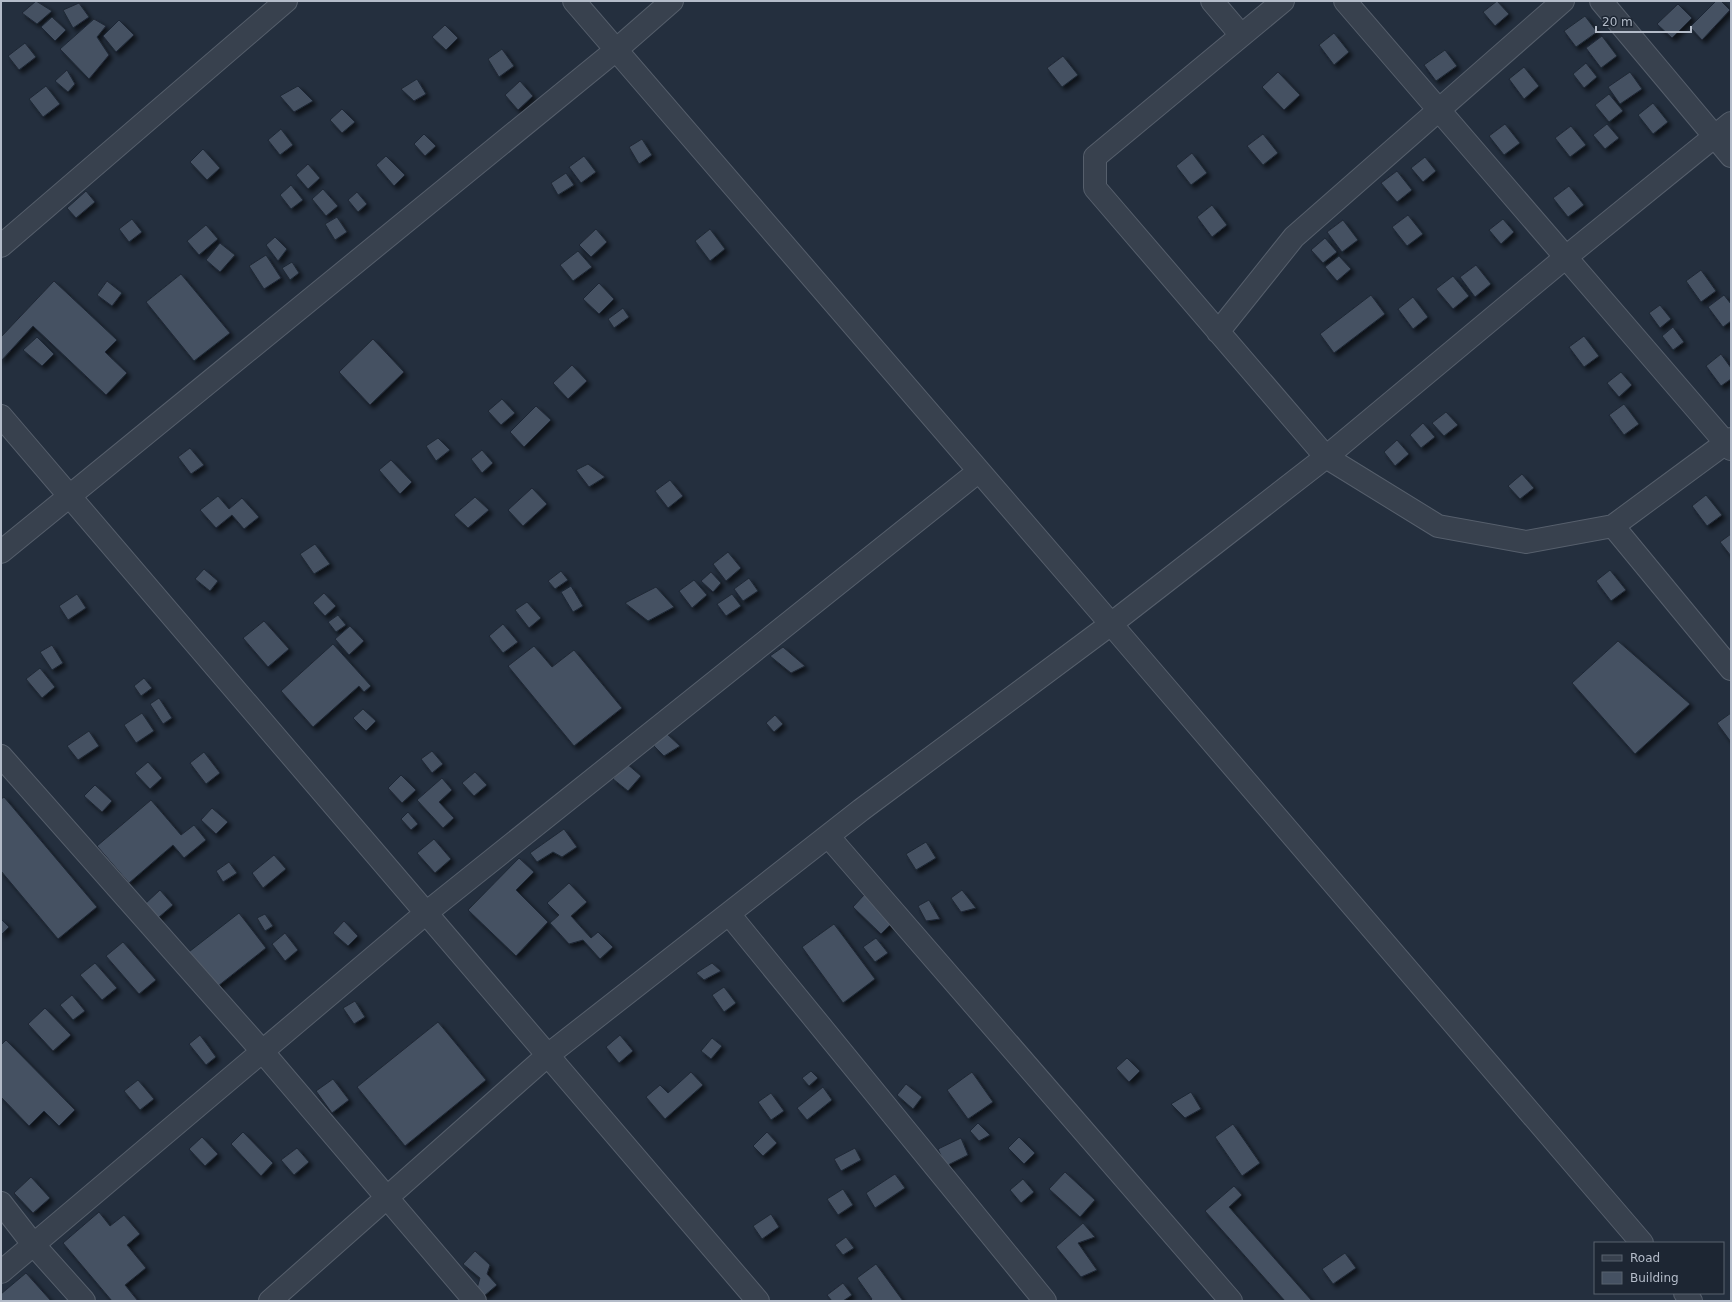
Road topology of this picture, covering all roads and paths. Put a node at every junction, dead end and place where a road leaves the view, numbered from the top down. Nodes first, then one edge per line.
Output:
1 (286, 1) edge
2 (574, 1) edge
3 (672, 1) edge
4 (1212, 1) edge
5 (1283, 1) edge
6 (1345, 1) edge
7 (1563, 1) edge
8 (1601, 1) edge
9 (1241, 35) junction
10 (616, 50) junction
11 (1439, 110) junction
12 (1723, 130) edge
13 (1731, 156) edge
14 (1, 246) edge
15 (1566, 257) junction
16 (1218, 332) junction
17 (1, 416) edge
18 (1729, 444) edge
19 (1326, 457) junction
20 (979, 471) junction
21 (70, 496) junction
22 (1613, 526) junction
23 (1, 552) edge
24 (1111, 624) junction
25 (1731, 669) edge
26 (1, 756) edge
27 (828, 836) junction
28 (426, 913) junction
29 (729, 914) junction
30 (262, 1051) junction
31 (548, 1055) junction
32 (386, 1198) junction
33 (1, 1203) edge
34 (1641, 1242) edge
35 (33, 1244) junction
36 (1, 1272) edge
37 (84, 1301) edge
38 (270, 1301) edge
39 (475, 1301) edge
40 (758, 1301) edge
41 (1045, 1301) edge
42 (1231, 1301) edge

1 - 14 street
2 - 10 street
3 - 10 street
4 - 9 street
5 - 9 street
6 - 11 street
7 - 11 street
8 - 12 street
9 - 16 street
10 - 20 street
10 - 21 street
11 - 15 street
11 - 16 street
12 - 13 street
12 - 15 street
15 - 18 street
15 - 19 street
16 - 19 street
17 - 21 street
18 - 22 street
19 - 22 street
19 - 24 street
20 - 24 street
20 - 28 street
21 - 23 street
21 - 28 street
22 - 25 street
24 - 27 street
24 - 34 street
26 - 30 street
27 - 29 street
27 - 42 street
28 - 30 street
28 - 31 street
29 - 31 street
29 - 41 street
30 - 32 street
30 - 35 street
31 - 32 street
31 - 40 street
32 - 38 street
32 - 39 street
33 - 35 street
35 - 36 street
35 - 37 street

